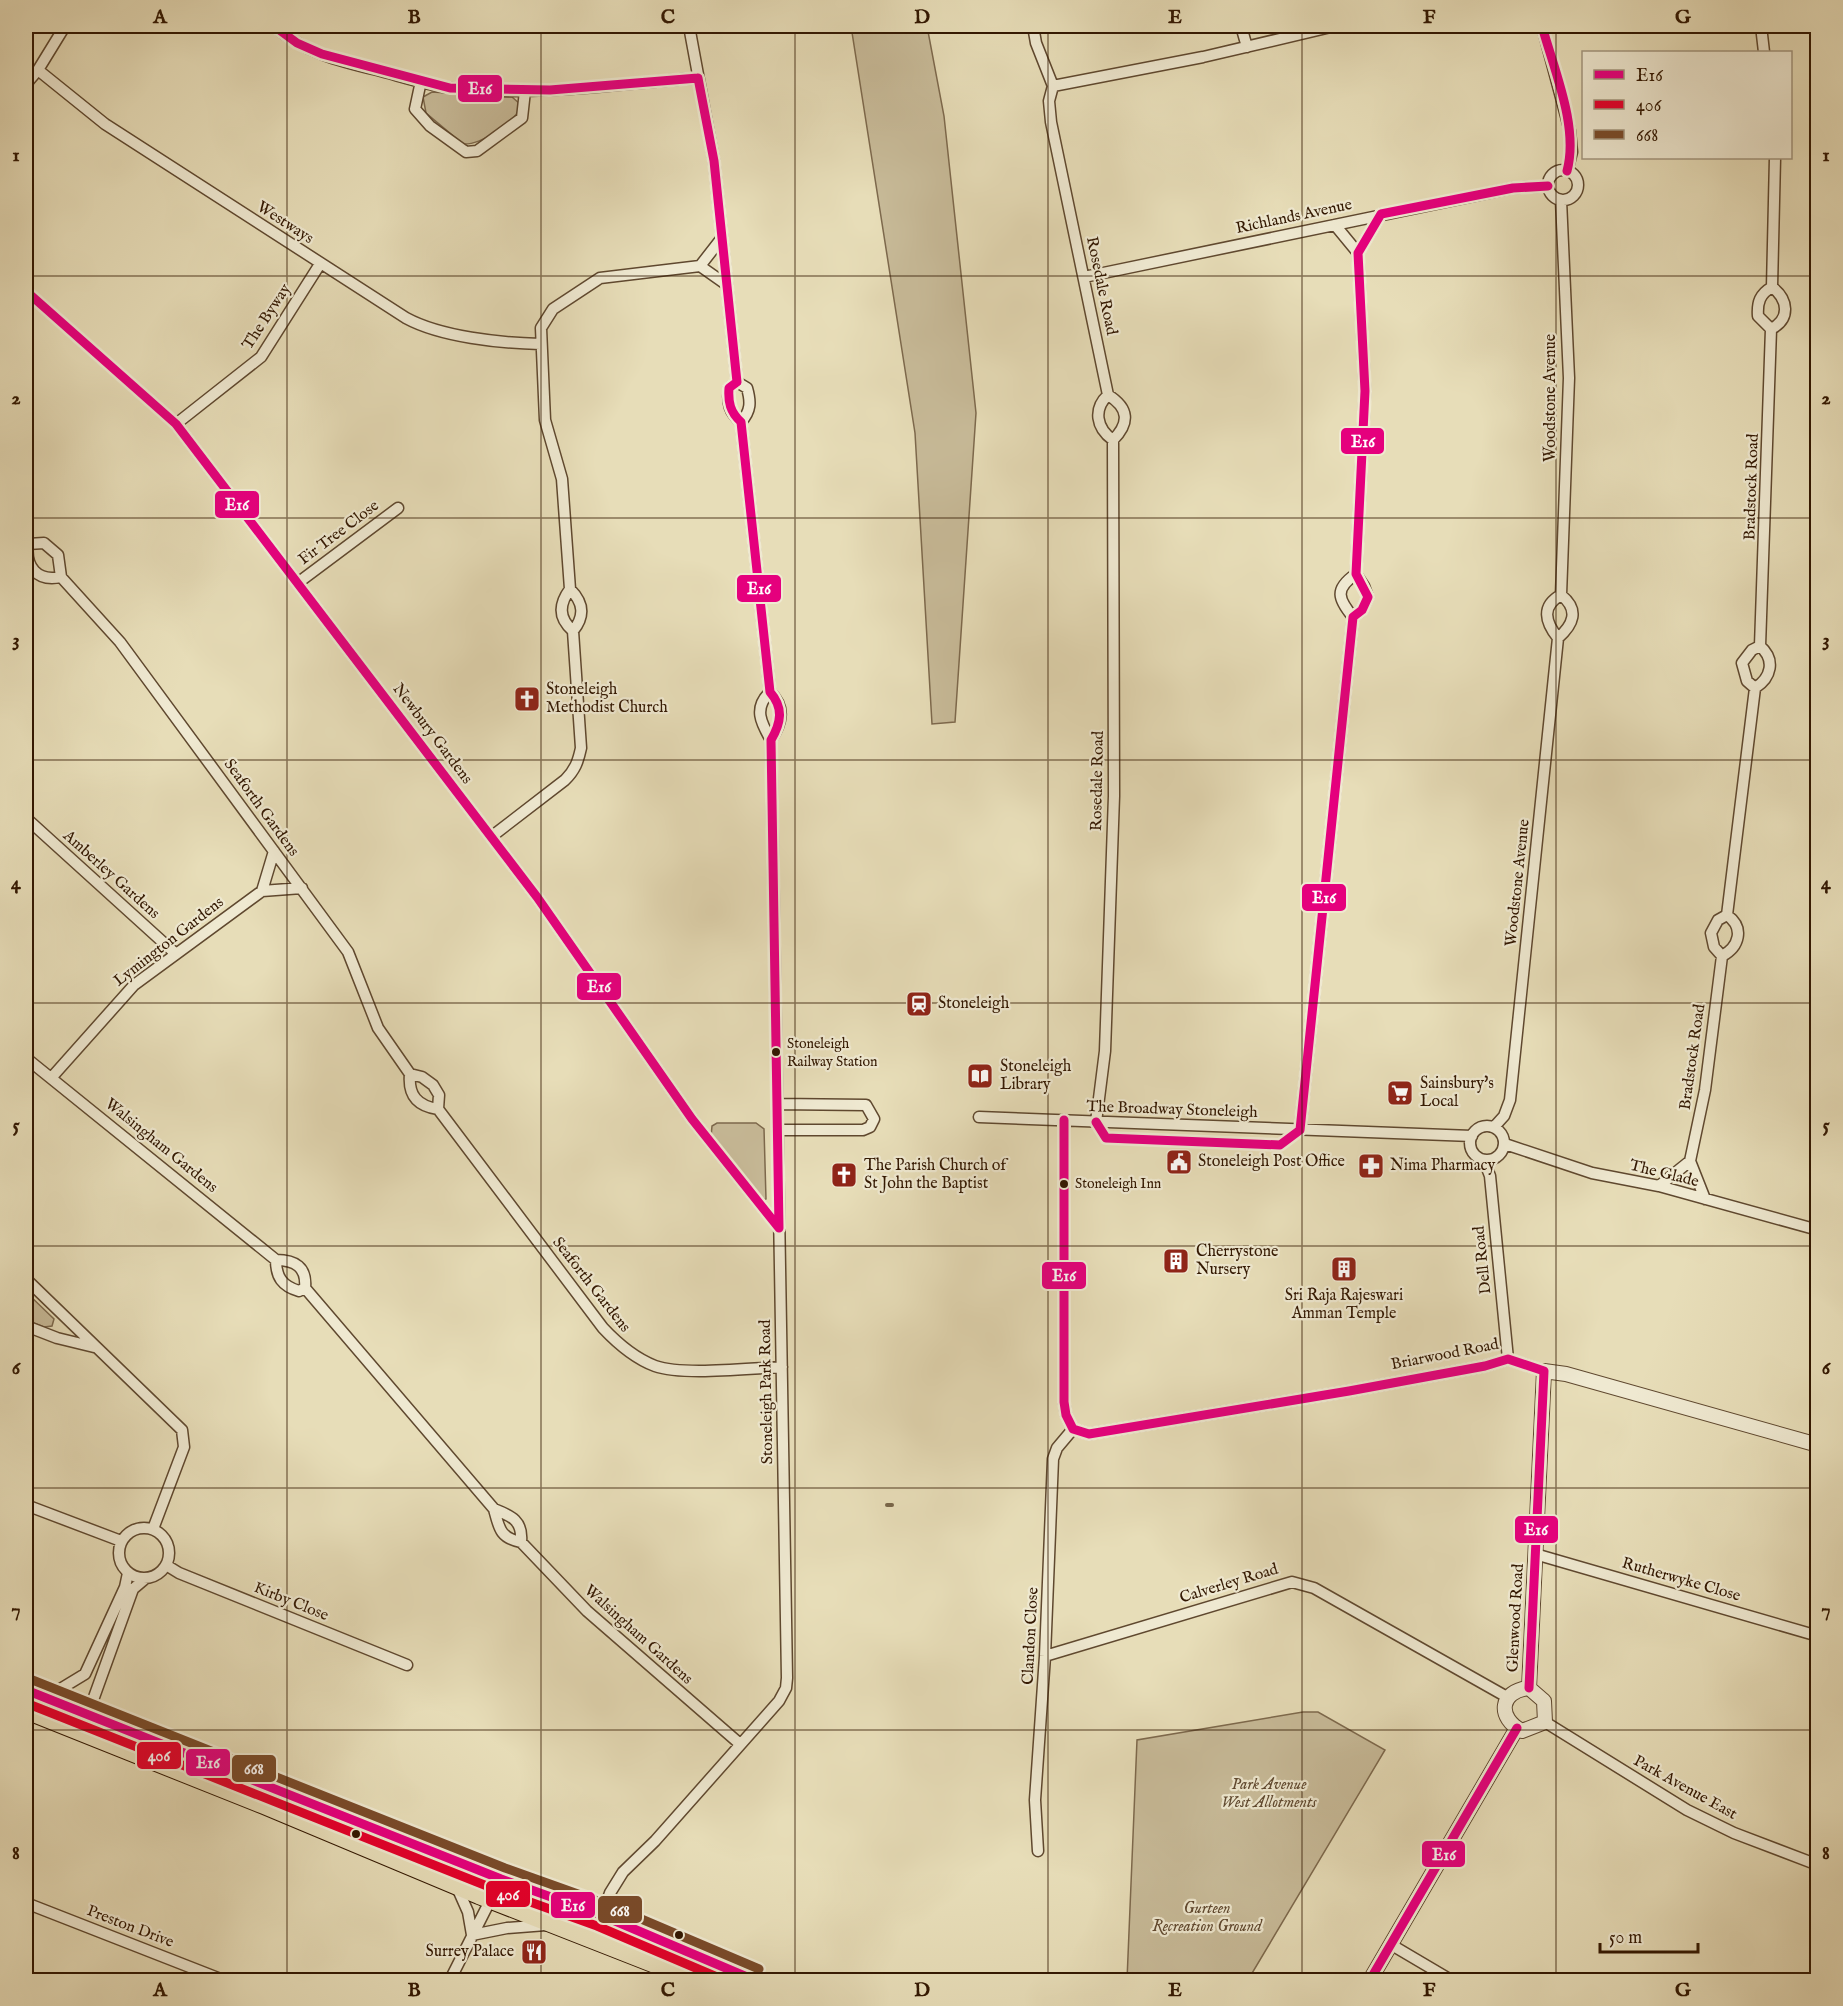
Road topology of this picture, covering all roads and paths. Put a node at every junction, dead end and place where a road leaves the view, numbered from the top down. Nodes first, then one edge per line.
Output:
1 (65, 26) edge
2 (274, 26) edge
3 (689, 26) edge
4 (1033, 26) edge
5 (1241, 26) edge
6 (1335, 26) edge
7 (1542, 26) edge
8 (1761, 26) edge
9 (1247, 47) junction
10 (1764, 51) edge
11 (38, 70) junction
12 (698, 78) junction
13 (421, 81) junction
14 (26, 84) edge
15 (1053, 86) junction
16 (525, 91) junction
17 (1775, 159) edge
18 (1567, 171) junction
19 (1548, 186) junction
20 (1561, 200) junction
21 (1381, 214) junction
22 (1335, 225) junction
23 (721, 239) junction
24 (1358, 253) junction
25 (320, 264) junction
26 (700, 266) junction
27 (1084, 277) junction
28 (727, 285) junction
29 (1772, 287) junction
30 (26, 291) edge
31 (1772, 329) junction
32 (540, 344) junction
33 (737, 382) junction
34 (1108, 395) junction
35 (741, 422) junction
36 (176, 424) junction
37 (1113, 440) junction
38 (398, 508) dead end
39 (27, 543) edge
40 (1356, 574) junction
41 (61, 576) junction
42 (299, 582) junction
43 (570, 589) junction
44 (1561, 595) junction
45 (1353, 617) junction
46 (573, 631) junction
47 (1558, 638) junction
48 (1760, 646) junction
49 (1755, 688) junction
50 (770, 692) junction
51 (771, 740) junction
52 (26, 818) edge
53 (491, 837) junction
54 (274, 851) junction
55 (302, 888) junction
56 (262, 891) junction
57 (1727, 915) junction
58 (176, 954) junction
59 (1722, 956) junction
60 (26, 1058) edge
61 (411, 1074) junction
62 (52, 1077) junction
63 (778, 1104) junction
64 (438, 1109) junction
65 (979, 1117) dead end
66 (1064, 1120) junction
67 (1096, 1122) junction
68 (1494, 1127) junction
69 (778, 1130) junction
70 (1300, 1130) junction
71 (1472, 1136) junction
72 (1505, 1144) junction
73 (1484, 1160) junction
74 (1690, 1161) junction
75 (1659, 1186) junction
76 (1705, 1199) junction
77 (779, 1228) junction
78 (1818, 1230) edge
79 (276, 1260) junction
80 (26, 1279) edge
81 (305, 1288) junction
82 (26, 1326) edge
83 (96, 1347) junction
84 (1508, 1359) junction
85 (782, 1367) junction
86 (1544, 1371) junction
87 (1073, 1429) junction
88 (1818, 1445) edge
89 (26, 1505) edge
90 (494, 1509) junction
91 (153, 1529) junction
92 (121, 1541) junction
93 (521, 1542) junction
94 (1535, 1554) junction
95 (166, 1565) junction
96 (128, 1573) junction
97 (146, 1578) junction
98 (1818, 1636) edge
99 (1045, 1656) junction
100 (406, 1665) dead end
101 (1528, 1688) junction
102 (33, 1693) edge
103 (1507, 1697) junction
104 (26, 1710) edge
105 (98, 1718) junction
106 (1545, 1722) junction
107 (1517, 1728) junction
108 (740, 1744) junction
109 (1038, 1851) dead end
110 (1818, 1865) edge
111 (501, 1879) junction
112 (456, 1885) junction
113 (490, 1899) junction
114 (26, 1903) edge
115 (601, 1915) junction
116 (552, 1924) junction
117 (472, 1935) junction
118 (1390, 1944) junction
119 (636, 1957) junction
120 (223, 1980) edge
121 (450, 1980) edge
122 (696, 1980) edge
123 (754, 1980) edge
124 (1370, 1980) edge
125 (1451, 1980) edge

1 - 11 street
2 - 13 street
3 - 12 street, Stoneleigh Park Road
4 - 15 street
5 - 9 street
6 - 9 street
7 - 18 street
8 - 10 street
9 - 15 street
11 - 14 street
11 - 25 street, Westways
12 - 16 street
12 - 23 street, Stoneleigh Park Road
13 - 16 street
13 - 16 street
15 - 27 street, Rosedale Road
17 - 29 street, Bradstock Road
18 - 19 street
18 - 20 street
19 - 20 street
19 - 21 street, Richlands Avenue
20 - 44 street, Woodstone Avenue
21 - 22 street, Richlands Avenue
21 - 24 street
22 - 24 street
22 - 27 street, Richlands Avenue
23 - 26 street
23 - 28 street, Stoneleigh Park Road
24 - 40 street
25 - 32 street, Westways
25 - 36 street, The Byway
26 - 28 street
26 - 32 street
27 - 34 street, Rosedale Road
28 - 33 street, Stoneleigh Park Road
29 - 31 street, Bradstock Road
29 - 31 street, Bradstock Road
30 - 36 street, Newbury Gardens
31 - 48 street, Bradstock Road
32 - 43 street
33 - 35 street, Stoneleigh Park Road
33 - 35 street, Stoneleigh Park Road
34 - 37 street, Rosedale Road
34 - 37 street, Rosedale Road
35 - 50 street, Stoneleigh Park Road
36 - 42 street, Newbury Gardens
37 - 67 street, Rosedale Road
38 - 42 street, Fir Tree Close
39 - 41 street, Seaforth Gardens
39 - 41 street, Seaforth Gardens
40 - 45 street
40 - 45 street
41 - 54 street, Seaforth Gardens
42 - 53 street, Newbury Gardens
43 - 46 street
43 - 46 street
44 - 47 street, Woodstone Avenue
44 - 47 street, Woodstone Avenue
45 - 70 street
46 - 53 street
47 - 68 street, Woodstone Avenue
48 - 49 street, Bradstock Road
48 - 49 street
49 - 57 street, Bradstock Road
50 - 51 street, Stoneleigh Park Road
50 - 51 street, Stoneleigh Park Road
51 - 63 street, Stoneleigh Park Road
52 - 58 street, Amberley Gardens
53 - 77 street, Newbury Gardens
54 - 55 street, Seaforth Gardens
54 - 56 street
55 - 56 street
55 - 61 street, Seaforth Gardens
56 - 58 street, Lymington Gardens
57 - 59 street, Bradstock Road
57 - 59 street, Bradstock Road
58 - 62 street, Lymington Gardens
59 - 74 street, Bradstock Road
60 - 62 street, Walsingham Gardens
61 - 64 street, Seaforth Gardens
61 - 64 street, Seaforth Gardens
62 - 79 street, Walsingham Gardens
63 - 69 street, Stoneleigh Park Road
63 - 69 street
64 - 85 street, Seaforth Gardens
65 - 66 street, The Broadway Stoneleigh
66 - 67 street, The Broadway Stoneleigh
66 - 87 street
67 - 70 street, The Broadway Stoneleigh
68 - 71 street
68 - 72 street
69 - 77 street, Stoneleigh Park Road
70 - 71 street, The Broadway Stoneleigh
71 - 73 street
72 - 73 street
72 - 75 street, The Glade
73 - 84 street, Dell Road
74 - 75 street
74 - 76 street
75 - 76 street, The Glade
76 - 78 street, The Glade
77 - 85 street, Stoneleigh Park Road
79 - 81 street, Walsingham Gardens
79 - 81 street, Walsingham Gardens
80 - 83 street
81 - 90 street, Walsingham Gardens
82 - 83 street
83 - 91 street
84 - 86 street, Briarwood Road
84 - 87 street, Briarwood Road
85 - 108 street, Stoneleigh Park Road
86 - 88 street, Briarwood Road
86 - 94 street, Glenwood Road
87 - 99 street, Clandon Close
89 - 92 street
90 - 93 street, Walsingham Gardens
90 - 93 street, Walsingham Gardens
91 - 92 street
91 - 95 street
92 - 96 street
93 - 108 street, Walsingham Gardens
94 - 98 street, Rutherwyke Close
94 - 101 street, Glenwood Road
95 - 97 street
95 - 100 street, Kirby Close
96 - 97 street
96 - 102 street
97 - 105 street
99 - 103 street, Calverley Road
99 - 109 street, Clandon Close
101 - 103 street
101 - 106 street
102 - 105 highway
103 - 107 street
104 - 112 highway
105 - 111 highway
106 - 107 street
106 - 110 street, Park Avenue East
107 - 118 street
108 - 115 street, Stoneleigh Park Road
111 - 113 street
111 - 115 highway
112 - 113 highway
112 - 117 street
113 - 116 highway
113 - 117 street
114 - 120 street, Preston Drive
115 - 119 street
115 - 123 highway
116 - 117 street
116 - 119 highway
117 - 121 street
118 - 124 street
118 - 125 street
119 - 122 highway

